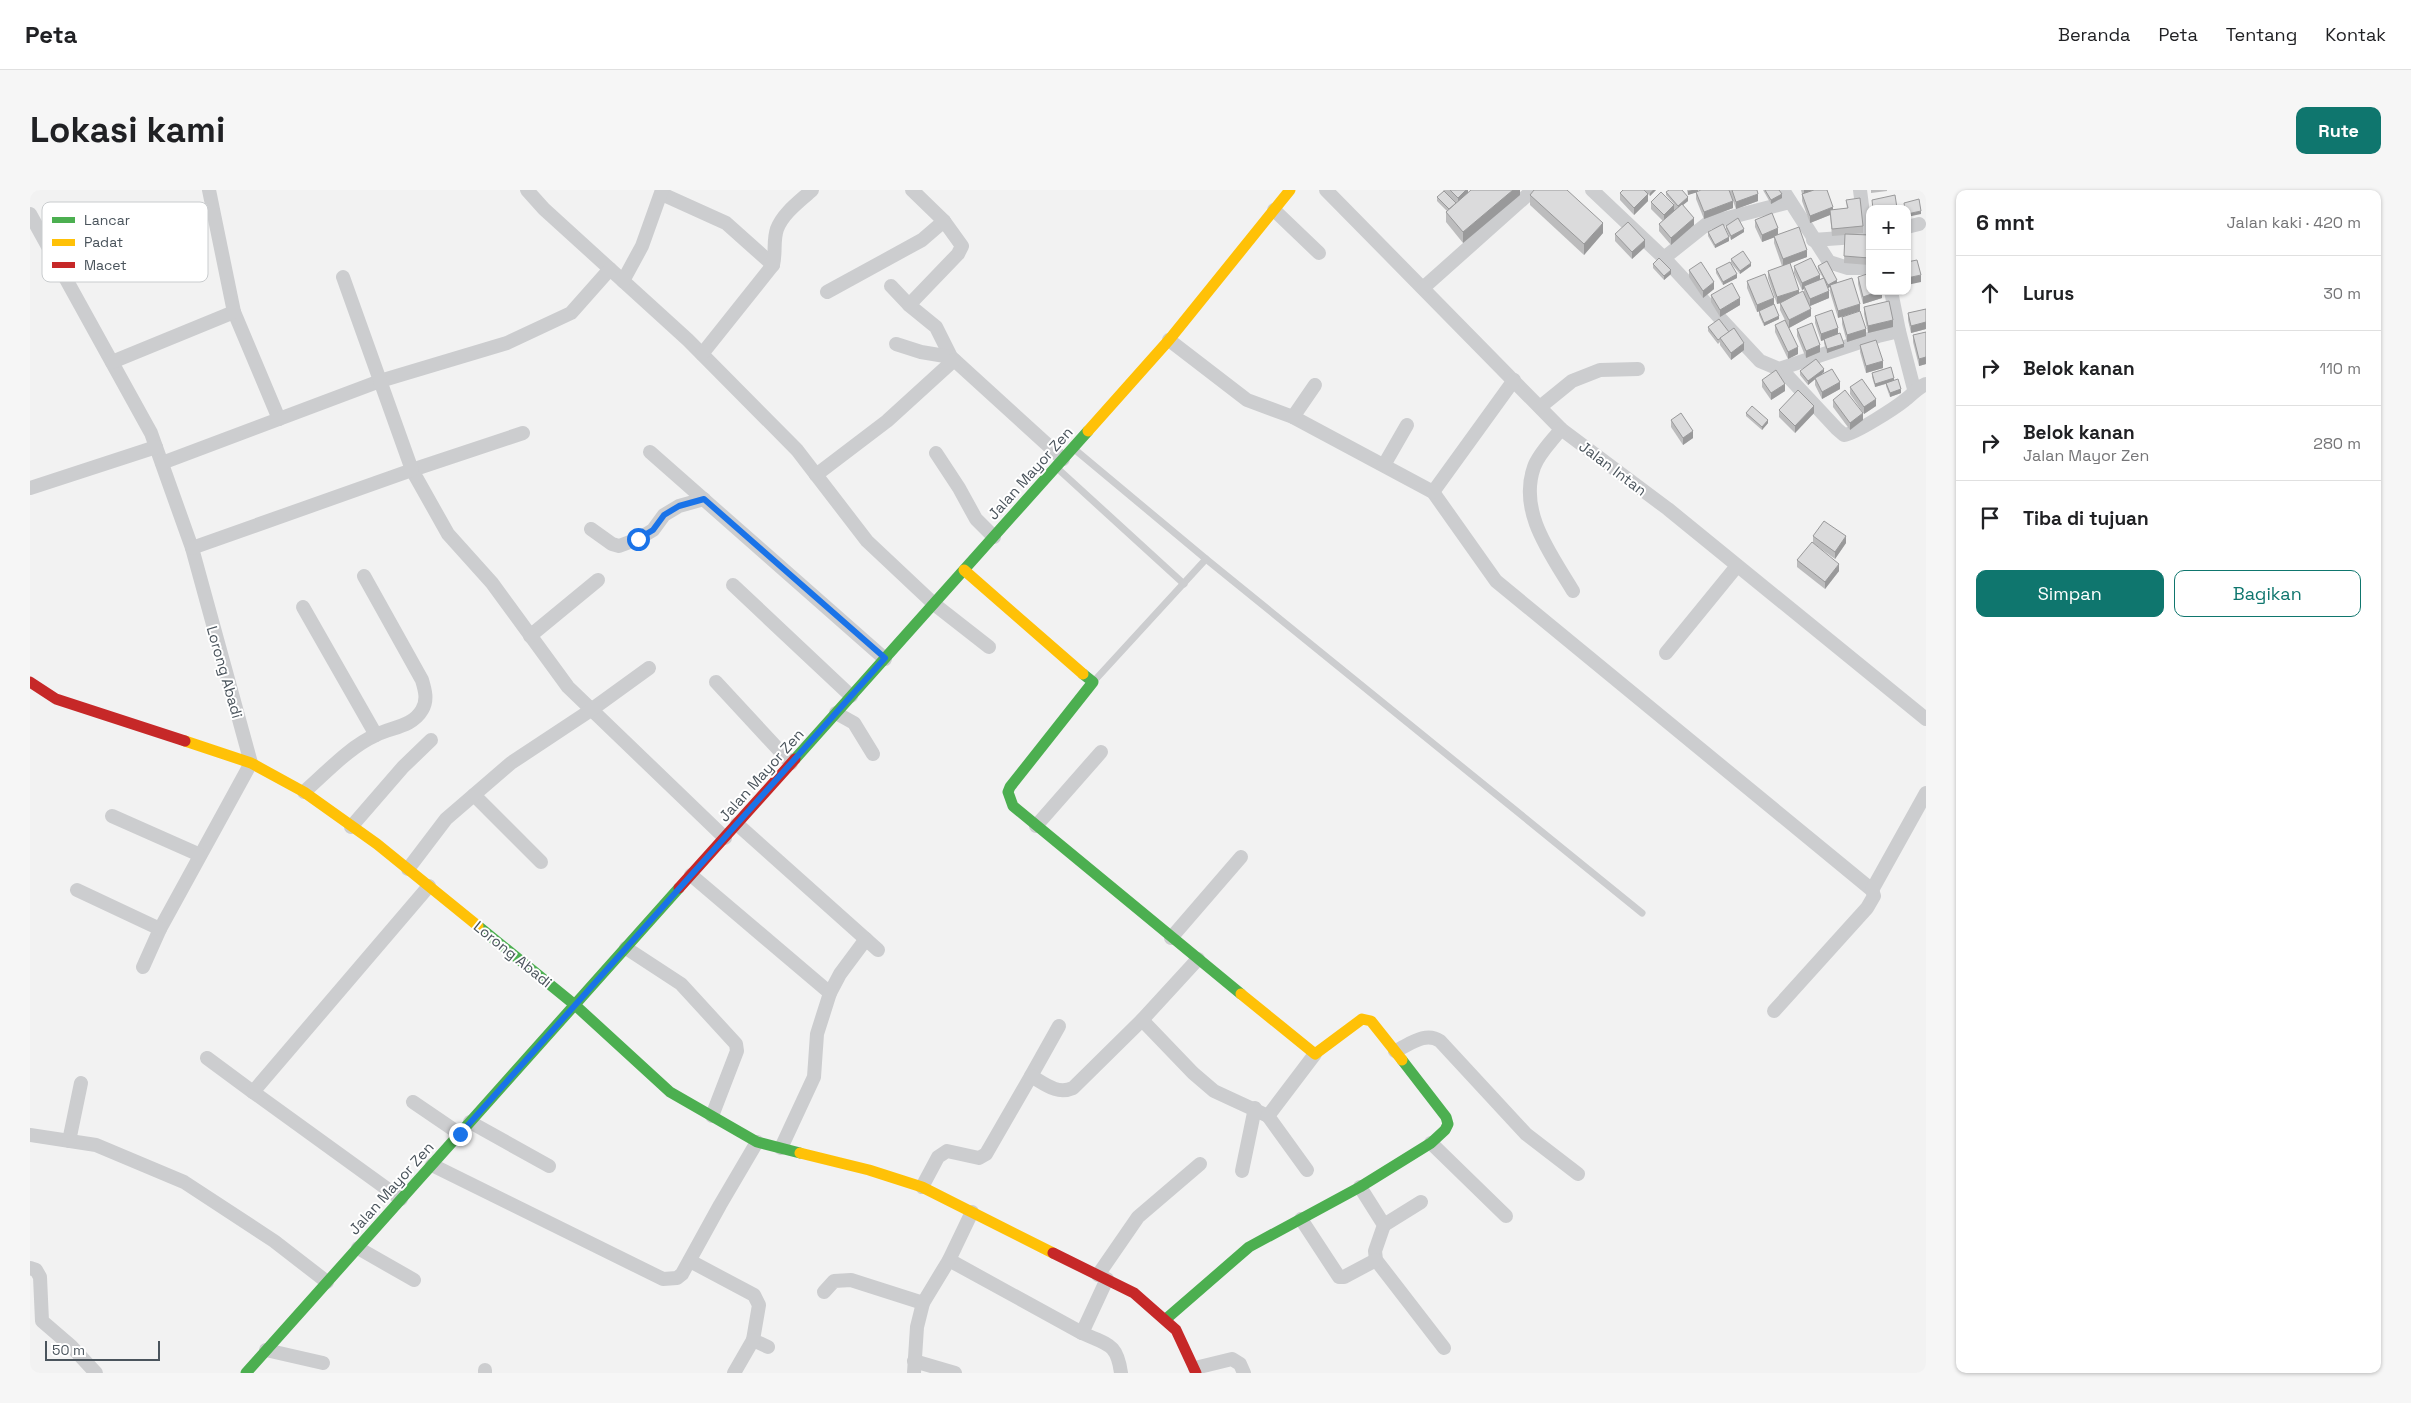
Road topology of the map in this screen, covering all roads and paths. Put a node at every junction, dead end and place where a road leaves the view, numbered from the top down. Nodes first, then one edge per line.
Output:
1 (209, 190) edge
2 (526, 190) edge
3 (812, 190) edge
4 (912, 190) edge
5 (1290, 190) edge
6 (1326, 190) edge
7 (1533, 190) edge
8 (1592, 190) edge
9 (1860, 190) edge
10 (662, 192) edge
11 (1787, 196) edge
12 (1274, 210) junction
13 (213, 211) junction
14 (208, 213) edge
15 (30, 214) edge
16 (944, 221) junction
17 (1866, 225) edge
18 (42, 237) edge
19 (1866, 237) edge
20 (1814, 240) junction
21 (1319, 253) dead end
22 (1664, 258) junction
23 (773, 265) junction
24 (1866, 268) edge
25 (610, 269) junction
26 (343, 277) dead end
27 (623, 281) junction
28 (66, 282) edge
29 (891, 286) dead end
30 (1423, 288) junction
31 (826, 292) dead end
32 (1892, 295) edge
33 (909, 305) junction
34 (234, 312) junction
35 (1899, 331) junction
36 (1169, 340) junction
37 (896, 344) dead end
38 (702, 354) junction
39 (953, 358) junction
40 (112, 362) junction
41 (1638, 369) dead end
42 (1781, 369) junction
43 (1514, 380) junction
44 (380, 381) junction
45 (1315, 385) dead end
46 (1920, 386) edge
47 (1540, 407) junction
48 (1293, 417) junction
49 (278, 419) junction
50 (1407, 425) dead end
51 (1561, 428) junction
52 (523, 433) dead end
53 (156, 447) junction
54 (1073, 448) junction
55 (650, 452) dead end
56 (936, 453) dead end
57 (162, 463) junction
58 (1059, 463) junction
59 (1384, 465) junction
60 (412, 470) junction
61 (816, 475) junction
62 (30, 488) edge
63 (1433, 492) junction
64 (704, 499) junction
65 (591, 529) dead end
66 (994, 537) junction
67 (192, 548) junction
68 (1206, 559) junction
69 (1737, 566) junction
70 (964, 570) junction
71 (364, 576) dead end
72 (598, 580) dead end
73 (1184, 584) junction
74 (733, 585) dead end
75 (1573, 591) dead end
76 (934, 604) junction
77 (303, 607) dead end
78 (530, 636) junction
79 (989, 647) dead end
80 (1666, 653) dead end
81 (885, 658) junction
82 (650, 668) dead end
83 (30, 682) edge
84 (716, 682) dead end
85 (1093, 682) junction
86 (851, 696) junction
87 (592, 710) junction
88 (836, 713) junction
89 (1926, 719) edge
90 (376, 735) junction
91 (431, 740) dead end
92 (1101, 752) dead end
93 (872, 754) dead end
94 (251, 763) junction
95 (791, 763) junction
96 (304, 792) junction
97 (1926, 793) edge
98 (474, 795) junction
99 (112, 816) dead end
100 (736, 824) junction
101 (351, 826) junction
102 (1036, 826) junction
103 (725, 838) junction
104 (200, 855) junction
105 (1241, 857) dead end
106 (541, 862) dead end
107 (408, 869) junction
108 (691, 875) junction
109 (429, 886) junction
110 (78, 890) dead end
111 (1872, 890) junction
112 (1642, 913) dead end
113 (160, 929) junction
114 (1171, 938) junction
115 (866, 939) junction
116 (626, 948) junction
117 (878, 950) dead end
118 (1198, 959) junction
119 (143, 966) dead end
120 (830, 993) junction
121 (575, 1005) junction
122 (1774, 1010) dead end
123 (1142, 1020) junction
124 (1059, 1026) dead end
125 (1395, 1051) junction
126 (1315, 1054) junction
127 (207, 1058) dead end
128 (1030, 1076) junction
129 (80, 1083) dead end
130 (253, 1092) junction
131 (413, 1102) dead end
132 (1255, 1108) junction
133 (712, 1116) junction
134 (1268, 1116) junction
135 (470, 1122) junction
136 (460, 1134) junction
137 (30, 1136) edge
138 (69, 1141) junction
139 (757, 1142) junction
140 (1430, 1144) junction
141 (781, 1148) junction
142 (1200, 1164) dead end
143 (432, 1165) junction
144 (549, 1166) dead end
145 (1307, 1170) dead end
146 (1242, 1171) dead end
147 (1578, 1174) dead end
148 (922, 1187) junction
149 (1360, 1187) junction
150 (401, 1199) junction
151 (1421, 1202) dead end
152 (972, 1212) junction
153 (1506, 1216) dead end
154 (1301, 1219) junction
155 (1384, 1225) junction
156 (358, 1248) junction
157 (949, 1260) junction
158 (1376, 1260) junction
159 (690, 1261) junction
160 (30, 1268) edge
161 (1102, 1277) junction
162 (414, 1280) dead end
163 (327, 1282) junction
164 (824, 1292) dead end
165 (923, 1303) junction
166 (1166, 1319) junction
167 (1082, 1333) junction
168 (753, 1340) junction
169 (768, 1347) dead end
170 (1444, 1348) dead end
171 (266, 1350) junction
172 (323, 1363) dead end
173 (914, 1367) edge
174 (1195, 1371) edge
175 (96, 1373) edge
176 (246, 1373) edge
177 (734, 1373) edge
178 (955, 1373) edge
179 (1121, 1373) edge
180 (1244, 1373) edge

1 - 13 street
2 - 25 street
3 - 23 street
4 - 16 street
5 - 12 street, Jalan Mayor Zen
6 - 30 street, Jalan Intan
7 - 30 street
8 - 22 street
9 - 17 street
10 - 23 street
10 - 27 street
11 - 20 street
11 - 22 street
12 - 21 street
12 - 36 street, Jalan Mayor Zen
13 - 14 street
13 - 34 street
15 - 18 street, Lorong Abadi
16 - 31 street
16 - 33 street
19 - 20 street
20 - 24 street
22 - 42 street
23 - 38 street
25 - 27 street
25 - 44 street
26 - 44 street
27 - 38 street
28 - 40 street, Lorong Abadi
29 - 33 street
30 - 43 street, Jalan Intan
32 - 35 street
33 - 39 street
34 - 40 street
34 - 49 street
35 - 42 street
35 - 46 street
36 - 48 street
36 - 54 street, Jalan Mayor Zen
37 - 39 street
38 - 61 street
39 - 58 street
39 - 61 street
40 - 53 street, Lorong Abadi
41 - 47 street
42 - 46 street
43 - 47 street, Jalan Intan
43 - 63 street
44 - 49 street
44 - 60 street
45 - 48 street
47 - 51 street, Jalan Intan
48 - 59 street
49 - 57 street
50 - 59 street
51 - 69 street, Jalan Intan
51 - 75 street
52 - 60 street
53 - 57 street, Lorong Abadi
53 - 62 street
54 - 58 street, Jalan Mayor Zen
54 - 68 lane
55 - 64 street
56 - 66 street
57 - 67 street, Lorong Abadi
58 - 66 street, Jalan Mayor Zen
58 - 73 lane
59 - 63 street
60 - 67 street
60 - 78 street
61 - 76 street
63 - 111 street
64 - 65 street
64 - 81 street
66 - 70 street, Jalan Mayor Zen
67 - 94 street, Lorong Abadi
68 - 73 lane
68 - 112 lane
69 - 80 street
69 - 89 street, Jalan Intan
70 - 76 street, Jalan Mayor Zen
70 - 85 street
71 - 90 street
72 - 78 street
73 - 85 lane
74 - 86 street
76 - 79 street
76 - 81 street, Jalan Mayor Zen
77 - 90 street
78 - 87 street
81 - 86 street, Jalan Mayor Zen
82 - 87 street
83 - 94 street
84 - 95 street
85 - 102 street
86 - 88 street, Jalan Mayor Zen
87 - 98 street
87 - 103 street
88 - 93 street
88 - 95 street, Jalan Mayor Zen
90 - 96 street
91 - 101 street
92 - 102 street
94 - 96 street, Lorong Abadi
94 - 104 street
95 - 100 street, Jalan Mayor Zen
96 - 101 street, Lorong Abadi
97 - 111 street
98 - 106 street
98 - 107 street
99 - 104 street
100 - 103 street, Jalan Mayor Zen
100 - 115 street
101 - 107 street, Lorong Abadi
102 - 114 street
103 - 108 street, Jalan Mayor Zen
104 - 113 street
105 - 114 street
107 - 109 street, Lorong Abadi
108 - 116 street, Jalan Mayor Zen
108 - 120 street
109 - 121 street, Lorong Abadi
109 - 130 street
110 - 113 street
111 - 122 street
113 - 119 street
114 - 118 street
115 - 117 street
115 - 120 street
116 - 121 street, Jalan Mayor Zen
116 - 133 street
118 - 123 street
118 - 126 street
120 - 141 street
121 - 133 street, Lorong Abadi
121 - 135 street, Jalan Mayor Zen
123 - 128 street
123 - 132 street
124 - 128 street
125 - 126 street
125 - 140 street
125 - 147 street
126 - 134 street
127 - 130 street
128 - 148 street
129 - 138 street
130 - 150 street
131 - 136 street
132 - 134 street
132 - 146 street
133 - 139 street, Lorong Abadi
134 - 145 street
135 - 136 street, Jalan Mayor Zen
135 - 144 street
136 - 143 street, Jalan Mayor Zen
137 - 138 street
138 - 163 street
139 - 141 street, Lorong Abadi
139 - 159 street
140 - 149 street
140 - 153 street
141 - 148 street, Lorong Abadi
142 - 161 street
143 - 150 street, Jalan Mayor Zen
143 - 159 street
148 - 152 street, Lorong Abadi
149 - 154 street
149 - 155 street
150 - 156 street, Jalan Mayor Zen
151 - 155 street
152 - 157 street
152 - 161 street, Lorong Abadi
154 - 158 street
154 - 166 street
155 - 158 street
156 - 162 street
156 - 163 street, Jalan Mayor Zen
157 - 165 street
157 - 167 street
158 - 170 street
159 - 168 street
160 - 175 street
161 - 166 street, Lorong Abadi
161 - 167 street
163 - 171 street, Jalan Mayor Zen
164 - 165 street
165 - 173 street
166 - 174 street, Lorong Abadi
167 - 179 street
168 - 169 street
168 - 177 street
171 - 172 street
171 - 176 street, Jalan Mayor Zen
173 - 178 street
174 - 180 street

